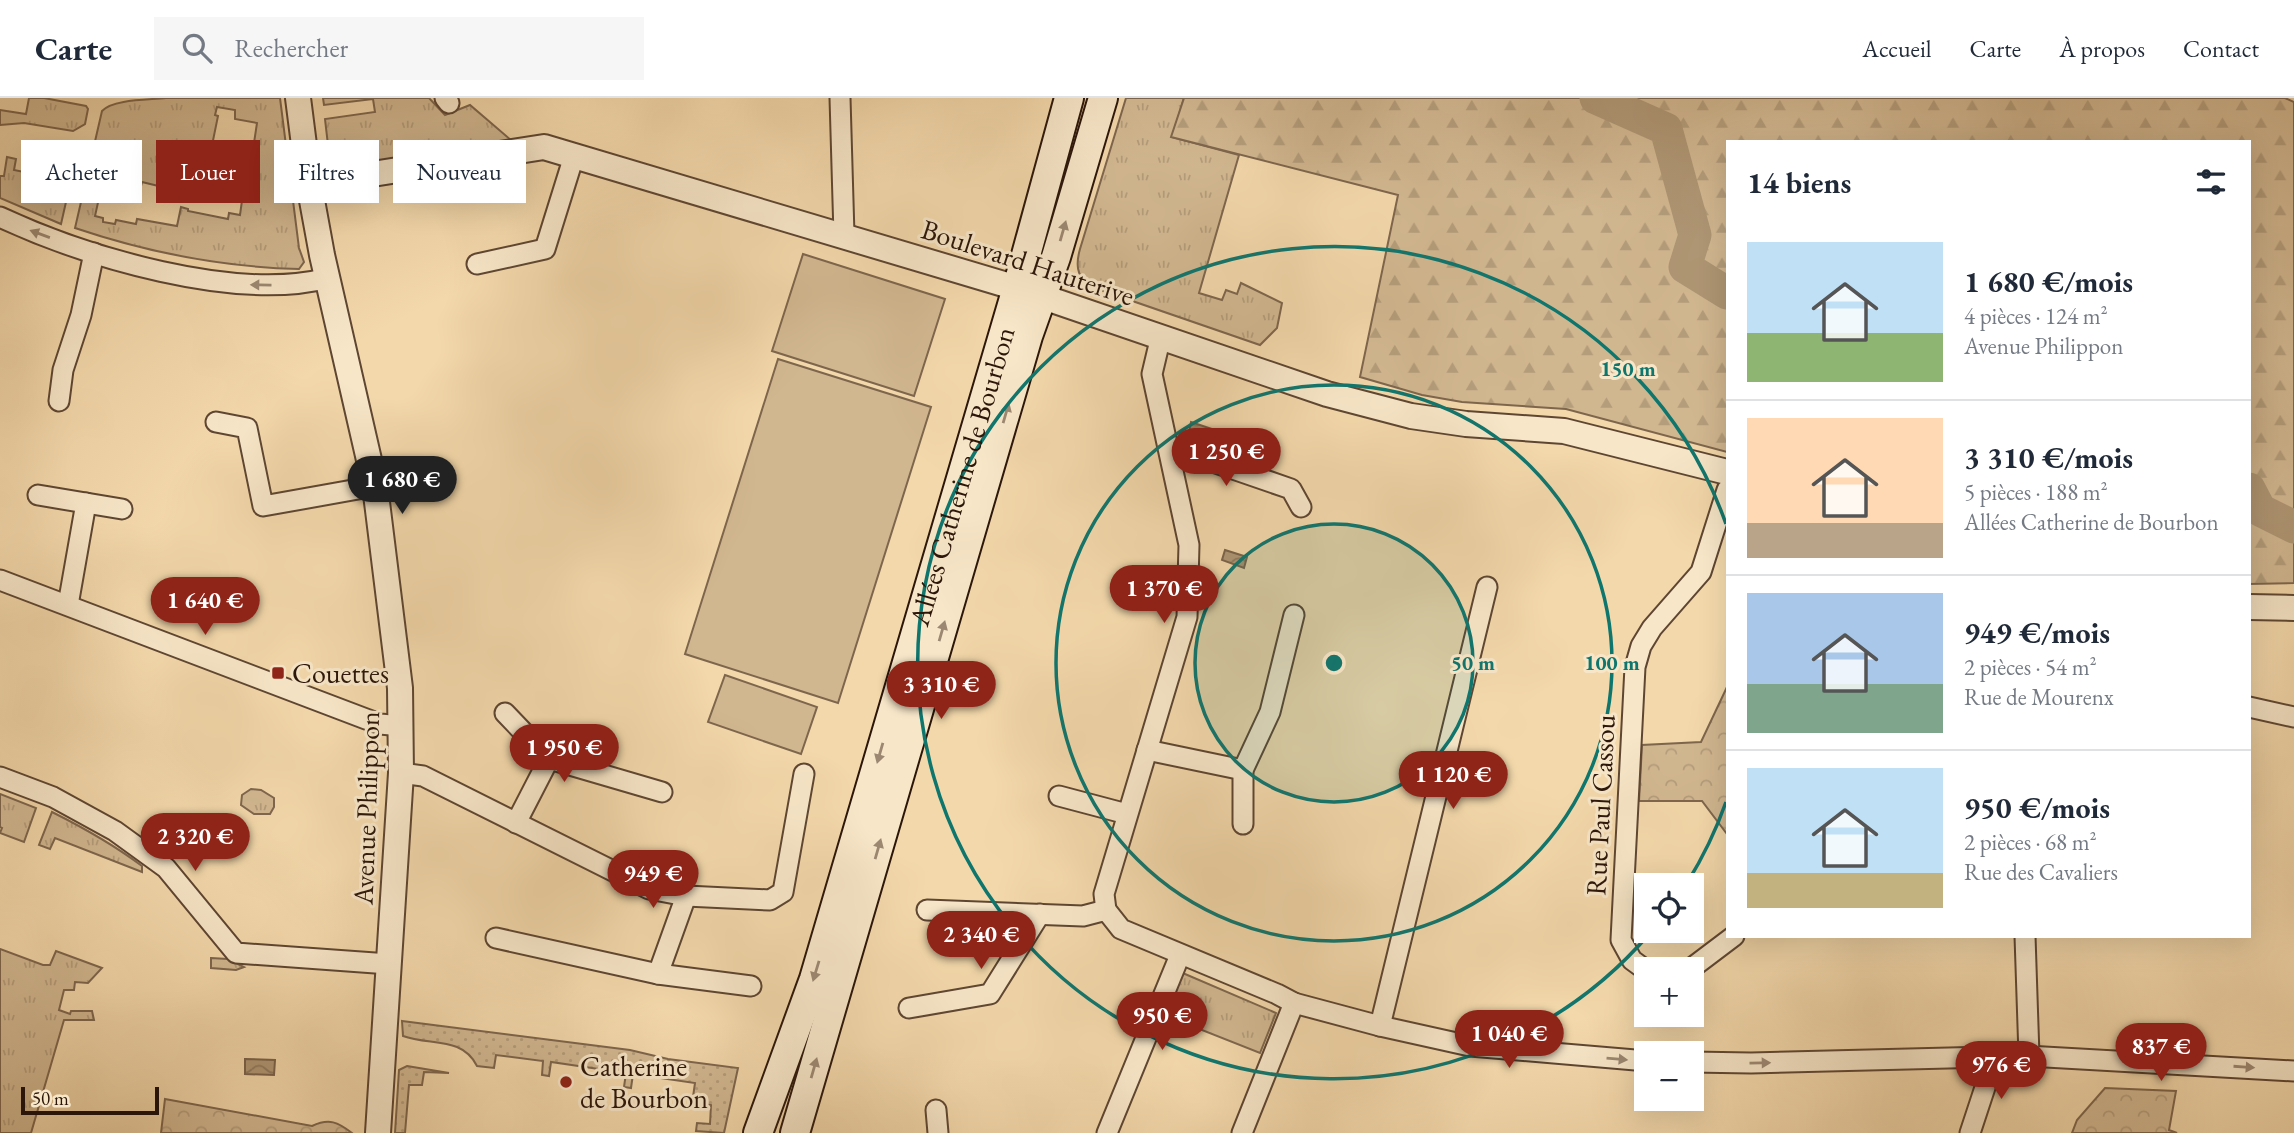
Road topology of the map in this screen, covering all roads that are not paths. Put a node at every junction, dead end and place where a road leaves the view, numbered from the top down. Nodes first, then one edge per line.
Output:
1 (298, 98) edge
2 (840, 98) edge
3 (1069, 98) edge
4 (1103, 98) edge
5 (303, 140) edge
6 (574, 156) junction
7 (379, 173) edge
8 (313, 203) edge
9 (0, 217) edge
10 (844, 235) junction
11 (94, 253) junction
12 (477, 264) dead end
13 (328, 278) junction
14 (1029, 292) junction
15 (1161, 336) junction
16 (59, 401) dead end
17 (216, 422) dead end
18 (1169, 447) junction
19 (1726, 472) edge
20 (375, 486) junction
21 (1726, 493) edge
22 (38, 495) dead end
23 (86, 503) junction
24 (1301, 507) dead end
25 (122, 509) dead end
26 (0, 580) edge
27 (1487, 587) dead end
28 (68, 606) junction
29 (2251, 607) edge
30 (2294, 608) edge
31 (1294, 615) dead end
32 (2251, 707) edge
33 (505, 713) dead end
34 (2294, 717) edge
35 (402, 726) junction
36 (1147, 750) junction
37 (549, 759) junction
38 (1243, 770) junction
39 (401, 773) junction
40 (804, 774) dead end
41 (0, 777) edge
42 (662, 792) dead end
43 (1059, 796) dead end
44 (1128, 814) junction
45 (516, 824) junction
46 (1242, 824) dead end
47 (686, 896) junction
48 (1106, 910) junction
49 (927, 911) dead end
50 (1040, 914) junction
51 (496, 938) dead end
52 (1731, 938) edge
53 (2025, 938) edge
54 (1180, 955) junction
55 (1704, 959) edge
56 (1634, 961) edge
57 (389, 964) junction
58 (659, 974) junction
59 (751, 986) dead end
60 (1294, 1003) junction
61 (909, 1008) dead end
62 (1380, 1026) junction
63 (2029, 1056) junction
64 (1994, 1057) junction
65 (1634, 1060) edge
66 (1704, 1062) edge
67 (2294, 1071) edge
68 (936, 1110) dead end
69 (378, 1133) edge
70 (758, 1133) edge
71 (795, 1133) edge
72 (938, 1133) edge
73 (1107, 1133) edge
74 (1242, 1133) edge
75 (1970, 1133) edge

1 - 5 street, Avenue Philippon
2 - 10 street
3 - 14 main road, Allées Catherine de Bourbon
14 -> 4 main road, Allées Catherine de Bourbon
6 - 7 street, Boulevard Hauterive
6 - 10 street, Boulevard Hauterive
6 - 12 street
8 - 13 street, Avenue Philippon
11 -> 9 street
10 - 14 street, Boulevard Hauterive
13 -> 11 street
11 - 16 street
13 - 20 street, Avenue Philippon
14 - 15 street, Boulevard Hauterive
14 -> 70 main road, Allées Catherine de Bourbon
71 -> 14 main road, Allées Catherine de Bourbon
15 - 18 street
15 - 19 street, Boulevard Hauterive
17 - 20 street
18 - 24 street
18 - 36 street
20 - 35 street, Avenue Philippon
21 - 56 street, Rue Paul Cassou
22 - 23 street
23 - 25 street
23 - 28 street
26 - 28 street
27 - 62 street
28 - 35 street
29 - 30 street
31 - 38 street
32 - 34 street
33 - 37 street
35 - 39 street, Avenue Philippon
36 - 38 street
36 - 44 street
37 - 42 street
37 - 45 street
38 - 46 street
39 - 45 street
39 - 57 street, Avenue Philippon
40 - 47 street
41 - 57 street
43 - 44 street
44 - 48 street
45 - 47 street
47 - 58 street
48 - 50 street
48 - 54 street
49 - 50 street
50 - 61 street
51 - 58 street
52 - 55 street
53 - 63 street
54 - 60 street
54 - 73 street
57 - 69 street, Avenue Philippon
58 - 59 street
60 - 62 street
60 - 74 street
62 -> 65 street
63 - 64 street
63 -> 67 street
66 -> 64 street
64 - 75 street
68 - 72 street

